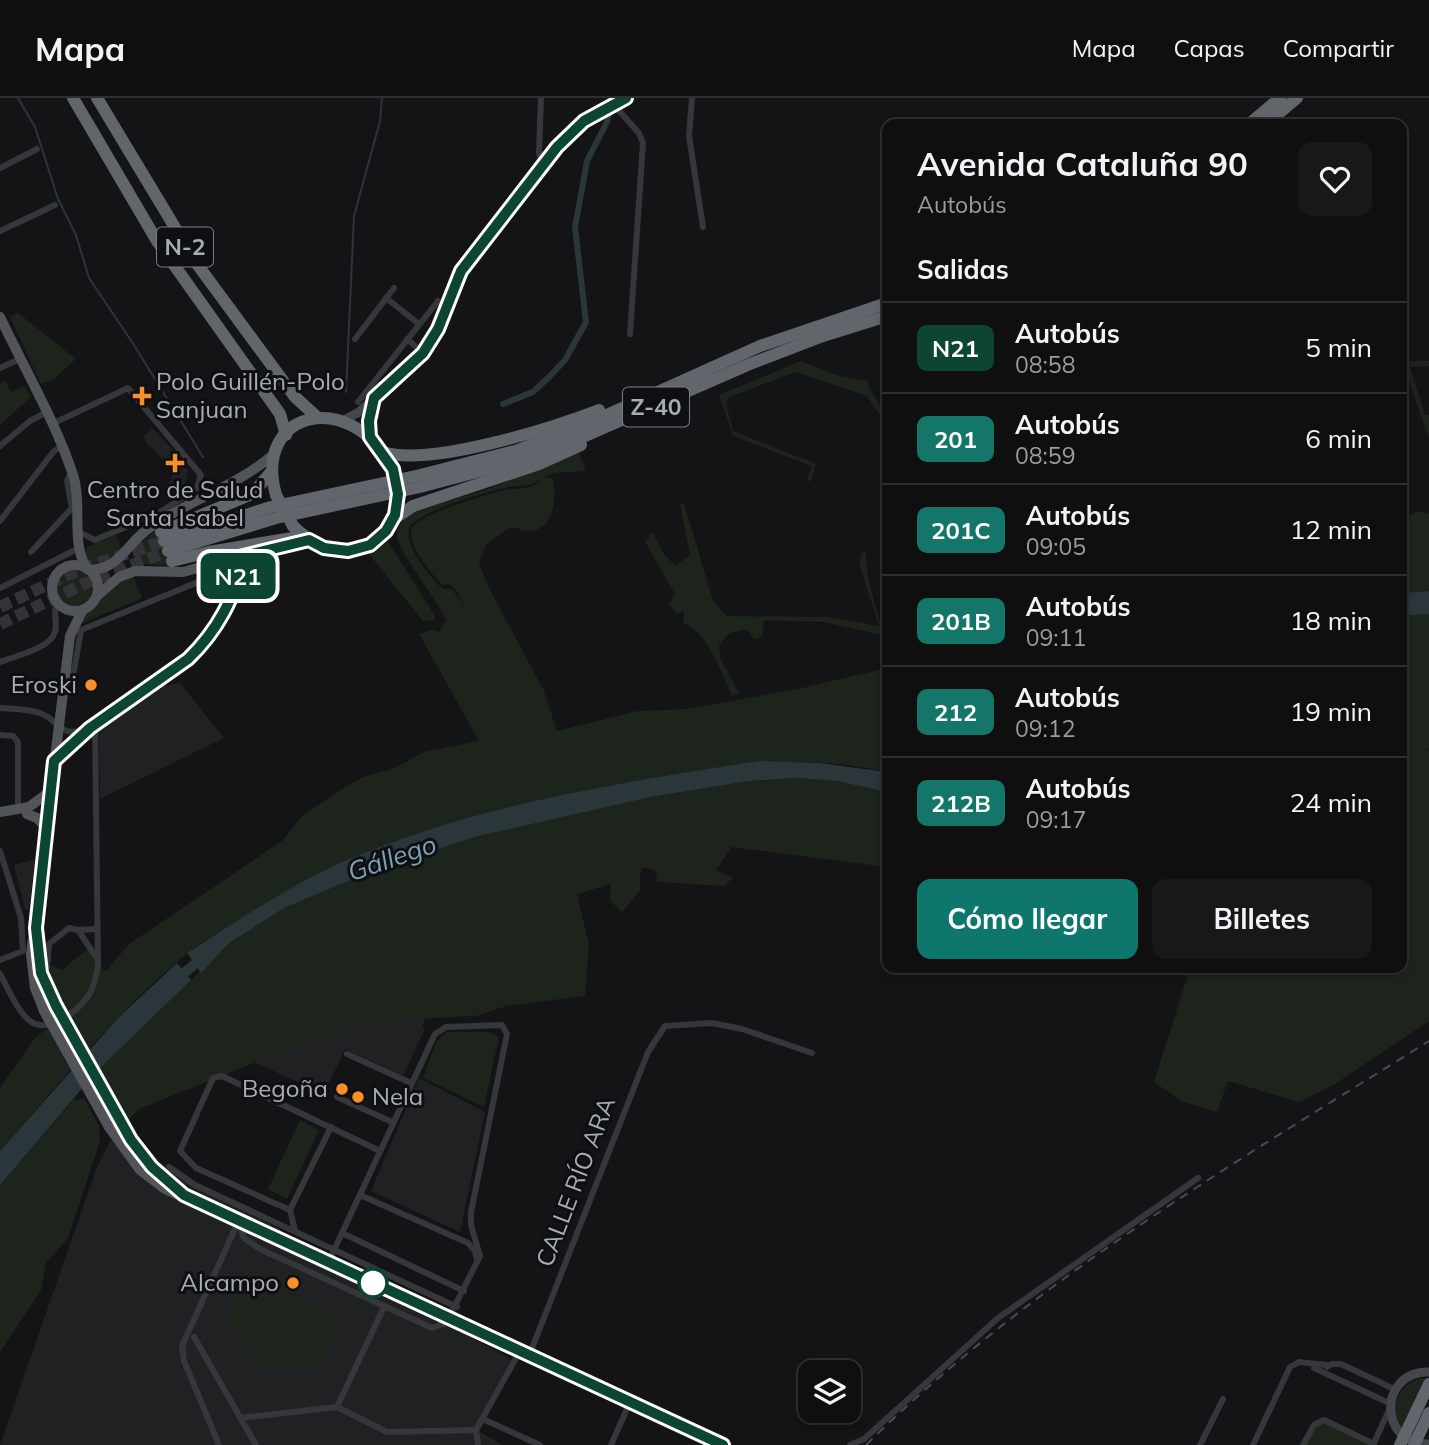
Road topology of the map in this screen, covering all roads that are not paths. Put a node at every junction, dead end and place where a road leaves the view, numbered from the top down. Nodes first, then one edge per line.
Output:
1 (73, 98) edge
2 (97, 98) edge
3 (541, 98) edge
4 (692, 98) edge
5 (1280, 98) edge
6 (1297, 98) edge
7 (616, 104) edge
8 (1255, 119) edge
9 (1272, 119) edge
10 (37, 149) dead end
11 (543, 165) junction
12 (0, 168) edge
13 (55, 205) dead end
14 (703, 227) dead end
15 (0, 231) edge
16 (394, 288) dead end
17 (386, 298) junction
18 (438, 300) dead end
19 (882, 305) edge
20 (0, 317) edge
21 (882, 318) edge
22 (419, 324) junction
23 (631, 334) dead end
24 (355, 339) dead end
25 (407, 339) junction
26 (423, 353) junction
27 (20, 359) junction
28 (0, 368) edge
29 (684, 379) junction
30 (374, 398) junction
31 (358, 402) dead end
32 (657, 406) junction
33 (45, 414) junction
34 (318, 418) junction
35 (344, 420) junction
36 (50, 425) junction
37 (286, 435) junction
38 (370, 437) junction
39 (0, 446) edge
40 (61, 447) junction
41 (383, 452) junction
42 (274, 454) junction
43 (272, 471) junction
44 (75, 508) junction
45 (394, 519) junction
46 (0, 522) edge
47 (79, 532) junction
48 (306, 538) junction
49 (166, 546) junction
50 (79, 548) junction
51 (31, 552) dead end
52 (239, 557) junction
53 (68, 566) junction
54 (88, 569) junction
55 (239, 573) junction
56 (0, 588) edge
57 (98, 595) junction
58 (61, 606) junction
59 (82, 611) junction
60 (69, 636) junction
61 (0, 662) edge
62 (64, 680) junction
63 (0, 708) edge
64 (93, 726) junction
65 (58, 729) junction
66 (0, 735) edge
67 (54, 761) junction
68 (51, 790) junction
69 (32, 810) junction
70 (0, 812) edge
71 (0, 819) edge
72 (47, 829) junction
73 (0, 851) edge
74 (38, 912) junction
75 (21, 918) junction
76 (36, 928) junction
77 (97, 929) junction
78 (77, 930) junction
79 (0, 961) edge
80 (98, 962) junction
81 (41, 973) junction
82 (0, 974) edge
83 (346, 1054) dead end
84 (812, 1054) dead end
85 (411, 1083) junction
86 (337, 1097) dead end
87 (392, 1122) junction
88 (331, 1127) junction
89 (380, 1151) junction
90 (169, 1167) dead end
91 (1198, 1178) dead end
92 (195, 1185) junction
93 (184, 1195) junction
94 (360, 1195) junction
95 (290, 1210) junction
96 (239, 1222) junction
97 (295, 1231) junction
98 (474, 1232) junction
99 (342, 1233) junction
100 (465, 1243) junction
101 (334, 1249) junction
102 (477, 1262) junction
103 (328, 1263) junction
104 (464, 1290) junction
105 (384, 1307) junction
106 (457, 1307) junction
107 (451, 1320) junction
108 (194, 1337) dead end
109 (524, 1354) junction
110 (1303, 1363) junction
111 (1328, 1365) junction
112 (1429, 1372) edge
113 (1328, 1374) junction
114 (1429, 1384) edge
115 (1394, 1389) junction
116 (1223, 1399) dead end
117 (630, 1402) junction
118 (1389, 1406) junction
119 (337, 1407) junction
120 (1429, 1413) edge
121 (240, 1418) junction
122 (483, 1419) junction
123 (476, 1430) junction
124 (1408, 1442) edge
125 (1429, 1444) edge
126 (219, 1445) edge
127 (256, 1445) edge
128 (478, 1445) edge
129 (540, 1445) edge
130 (611, 1445) edge
131 (723, 1445) edge
132 (850, 1445) edge
133 (1200, 1445) edge
134 (1253, 1445) edge
135 (1303, 1445) edge
136 (1373, 1445) edge

1 - 37 highway, N-2
2 - 34 highway, N-2
3 - 11 street
4 - 14 street
5 - 8 highway
6 - 9 highway
7 - 11 main road
7 - 23 street
10 - 12 street
11 - 26 main road
13 - 15 street
16 - 17 street
17 - 22 street
17 - 24 street
18 - 22 street
19 - 29 highway, Z-40
20 - 27 main road
21 - 32 highway, Z-40
22 - 25 street
25 - 26 street
25 - 31 street
26 - 30 main road
27 - 28 street
27 - 33 main road
29 - 41 highway
29 - 49 highway, Z-40
30 - 35 main road
30 - 38 main road
32 - 45 highway
32 - 49 highway, Z-40
33 - 36 main road
33 - 39 street
34 - 35 highway
34 - 37 highway
35 - 38 highway
36 - 40 main road
36 - 47 street
37 - 42 highway
38 - 41 highway
40 - 44 main road
40 - 46 street
41 - 45 highway, bridge
42 - 43 highway
42 - 54 main road
43 - 48 highway, bridge
43 - 49 highway
44 - 47 main road
44 - 51 street
45 - 48 highway
47 - 50 main road
48 - 49 highway
48 - 52 main road
50 - 53 main road
50 - 54 main road
50 - 56 street
52 - 55 street
52 - 57 main road
53 - 54 main road
53 - 58 main road
54 - 57 main road
55 - 62 street
55 - 64 street
57 - 59 main road
58 - 59 main road
58 - 60 main road
58 - 61 street
59 - 60 main road
60 - 62 main road
62 - 65 main road
63 - 65 street
64 - 65 street
64 - 67 street
64 - 77 street
65 - 67 main road
66 - 69 street
67 - 68 main road
68 - 69 main road
68 - 69 main road
69 - 70 main road
69 - 71 main road
69 - 72 main road
69 - 72 main road
72 - 74 main road
73 - 75 street
74 - 75 street
74 - 76 main road
75 - 79 street
76 - 81 main road
76 - 93 main road, bridge
77 - 78 street
77 - 80 street
78 - 80 street
78 - 81 street
80 - 82 street
81 - 93 main road, bridge
83 - 85 street
84 - 109 street, CALLE RÍO ARA
85 - 87 street
85 - 98 street
86 - 87 street
87 - 89 street
88 - 89 street
88 - 95 street
88 - 95 street
89 - 94 street
90 - 92 street
91 - 132 street
92 - 93 street
92 - 97 street
93 - 96 main road
94 - 99 street
94 - 100 street
95 - 97 street
96 - 103 main road
96 - 105 street
96 - 126 street
97 - 101 street
98 - 100 street
98 - 102 street
99 - 101 street
99 - 104 street
100 - 102 street
101 - 103 street
101 - 106 street
102 - 104 street
103 - 107 main road
104 - 106 street
105 - 107 street
105 - 119 street
106 - 107 street
107 - 109 main road
108 - 121 street
109 - 117 main road
109 - 122 street, CALLE RÍO ARA
110 - 111 street
110 - 113 street
110 - 134 street
111 - 113 street
111 - 115 street
112 - 115 main road
113 - 118 street
114 - 124 highway
115 - 118 main road
116 - 133 street
117 - 130 street
117 - 131 main road
118 - 124 main road
118 - 136 street
119 - 121 street
119 - 123 street
120 - 124 highway
121 - 127 street
122 - 123 street, CALLE RÍO ARA
122 - 129 street
123 - 128 street
124 - 125 main road
135 - 136 street

